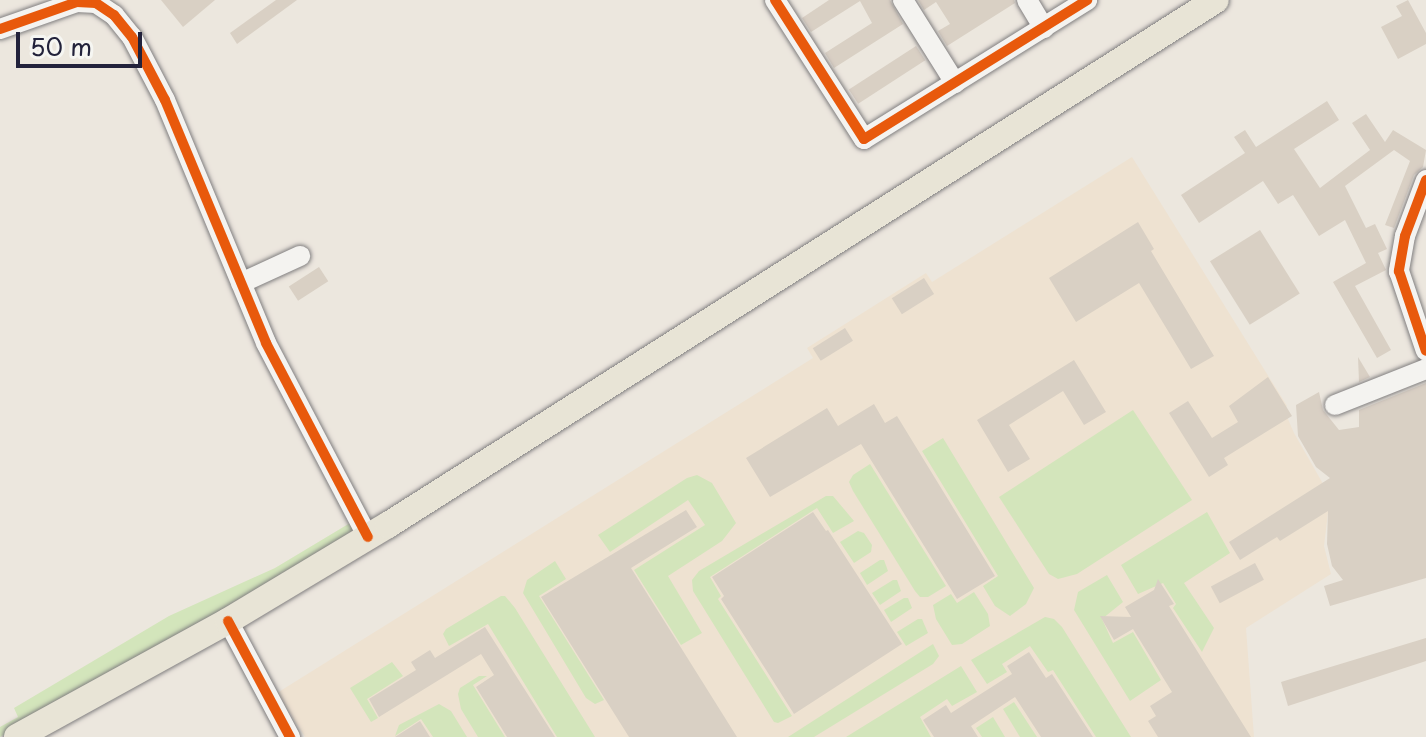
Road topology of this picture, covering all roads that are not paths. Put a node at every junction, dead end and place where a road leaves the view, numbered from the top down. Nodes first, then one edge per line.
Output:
1 (775, 0) edge
2 (903, 0) edge
3 (1027, 0) edge
4 (1087, 0) edge
5 (1216, 0) edge
6 (1044, 28) junction
7 (0, 29) edge
8 (955, 83) junction
9 (1426, 180) edge
10 (300, 256) dead end
11 (241, 283) junction
12 (1426, 351) edge
13 (1426, 369) edge
14 (1335, 405) dead end
15 (368, 537) junction
16 (228, 621) junction
17 (17, 737) edge
18 (290, 737) edge

1 - 8 street
2 - 8 street
3 - 6 street
4 - 6 street
5 - 15 main road
6 - 8 street
7 - 11 street
9 - 12 street
10 - 11 street
11 - 15 street
13 - 14 street
15 - 16 main road
16 - 17 main road
16 - 18 street

